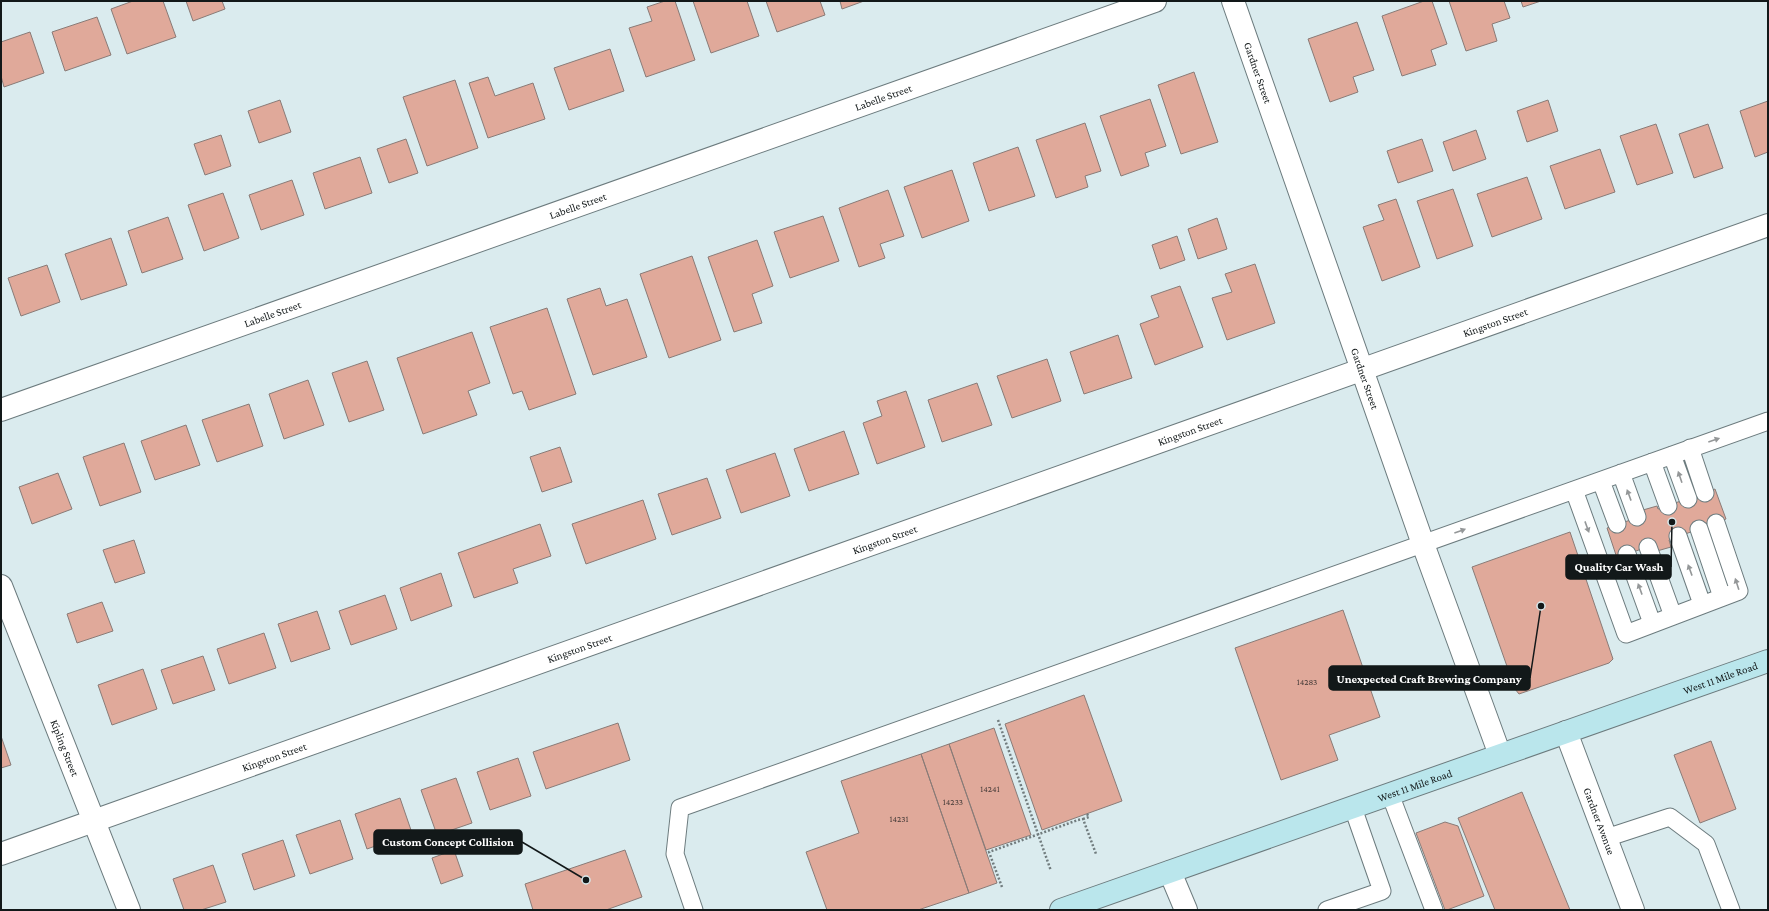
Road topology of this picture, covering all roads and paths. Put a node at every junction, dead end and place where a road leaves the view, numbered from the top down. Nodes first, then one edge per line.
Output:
1 (1155, 1) edge
2 (1233, 1) edge
3 (1768, 225) edge
4 (1362, 370) junction
5 (1, 410) edge
6 (1768, 421) edge
7 (1690, 448) junction
8 (1672, 455) junction
9 (1652, 462) junction
10 (1621, 473) junction
11 (1601, 481) junction
12 (1574, 490) junction
13 (1705, 493) dead end
14 (1688, 499) dead end
15 (1668, 506) dead end
16 (1637, 517) dead end
17 (1716, 523) dead end
18 (1616, 524) dead end
19 (1699, 529) dead end
20 (1678, 536) dead end
21 (1423, 544) junction
22 (1648, 547) dead end
23 (1627, 554) dead end
24 (1, 586) edge
25 (1722, 597) junction
26 (1702, 604) junction
27 (1673, 616) junction
28 (1652, 623) junction
29 (1768, 661) edge
30 (990, 698) junction
31 (1566, 732) junction
32 (1500, 755) junction
33 (1390, 794) junction
34 (1353, 808) junction
35 (1087, 814) dead end
36 (1083, 819) junction
37 (94, 820) junction
38 (1038, 835) junction
39 (1606, 838) junction
40 (1, 854) edge
41 (1096, 854) dead end
42 (1051, 870) dead end
43 (1170, 872) junction
44 (1002, 888) dead end
45 (129, 910) edge
46 (694, 910) edge
47 (1061, 910) edge
48 (1186, 910) edge
49 (1327, 910) edge
50 (1434, 910) edge
51 (1633, 910) edge
52 (1731, 910) edge

1 - 5 street, Labelle Street
2 - 4 street, Gardner Street
3 - 4 street, Kingston Street
4 - 21 street, Gardner Street
4 - 37 street, Kingston Street
7 -> 6 lane
7 - 8 lane
7 - 13 lane
8 - 9 lane
14 -> 8 lane
9 - 10 lane
9 - 15 lane
10 - 11 lane
16 -> 10 lane
11 - 12 lane
11 - 18 lane
21 -> 12 lane
12 -> 28 lane
25 -> 17 lane
19 - 25 lane
26 -> 20 lane
21 - 30 lane
21 - 32 street, Gardner Street
22 - 27 lane
28 -> 23 lane
24 - 37 street, Kipling Street
25 - 26 lane
26 - 27 lane
27 - 28 lane
29 - 31 main road, West 11 Mile Road
30 - 38 path
30 - 46 lane
31 - 32 main road, West 11 Mile Road
31 - 39 street, Gardner Avenue
32 - 33 main road, West 11 Mile Road
33 - 34 main road, West 11 Mile Road
33 - 50 lane
34 - 43 main road, West 11 Mile Road
34 - 49 lane
35 - 36 path
36 - 38 path
36 - 41 path
37 - 40 street, Kingston Street
37 - 45 street, Kipling Street
38 - 42 path
38 - 44 path
39 - 51 street, Gardner Avenue
39 - 52 lane
43 - 47 main road, West 11 Mile Road
43 - 48 street

